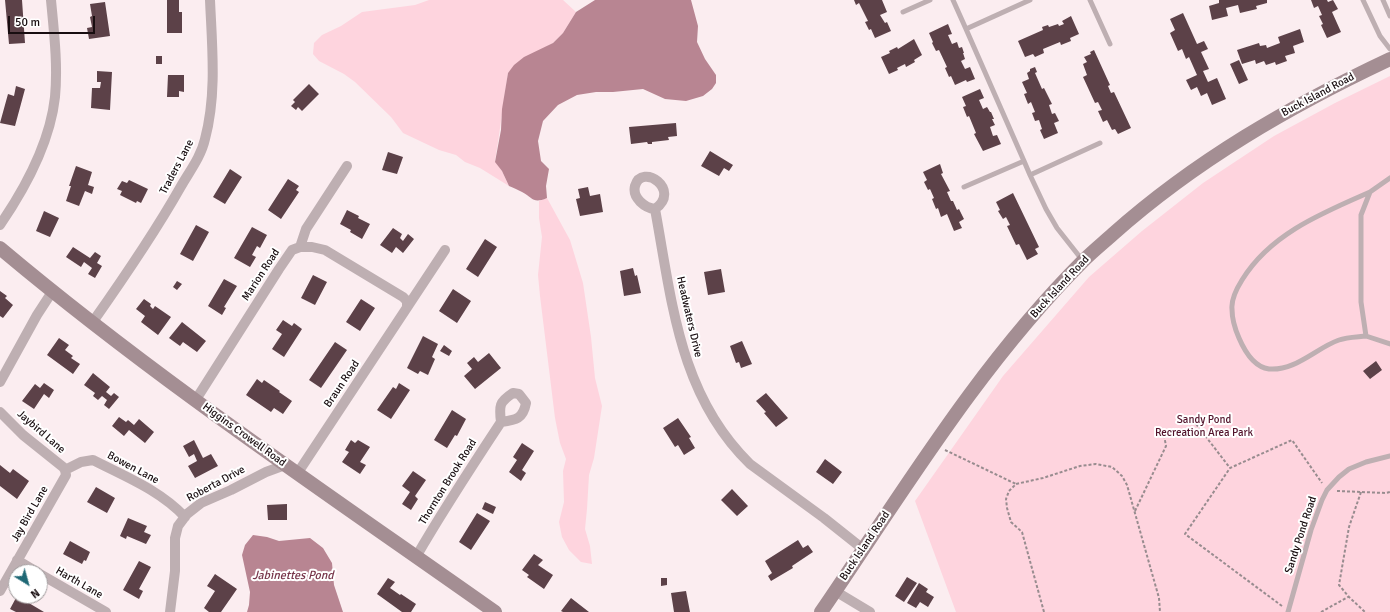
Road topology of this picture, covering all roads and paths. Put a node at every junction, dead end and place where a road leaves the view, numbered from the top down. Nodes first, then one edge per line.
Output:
1 (51, 0) edge
2 (210, 0) edge
3 (930, 0) edge
4 (953, 0) edge
5 (1030, 0) edge
6 (1090, 0) edge
7 (1363, 0) edge
8 (1384, 0) edge
9 (903, 12) dead end
10 (1390, 16) edge
11 (966, 29) junction
12 (1110, 44) dead end
13 (1390, 49) edge
14 (1390, 59) edge
15 (1100, 143) dead end
16 (1024, 161) junction
17 (347, 166) dead end
18 (1030, 175) junction
19 (1390, 178) edge
20 (964, 187) dead end
21 (1370, 192) junction
22 (655, 209) dead end
23 (0, 225) edge
24 (300, 247) junction
25 (0, 248) edge
26 (445, 250) dead end
27 (1083, 261) junction
28 (52, 292) junction
29 (407, 307) junction
30 (92, 323) junction
31 (1366, 336) junction
32 (1390, 344) edge
33 (0, 382) edge
34 (195, 401) junction
35 (0, 412) edge
36 (1190, 416) dead end
37 (501, 422) dead end
38 (1164, 435) dead end
39 (934, 444) junction
40 (1390, 456) edge
41 (285, 466) junction
42 (1230, 468) junction
43 (65, 470) junction
44 (297, 474) junction
45 (1016, 484) junction
46 (1327, 490) junction
47 (1361, 492) junction
48 (1390, 492) edge
49 (1135, 511) junction
50 (185, 517) junction
51 (863, 548) junction
52 (416, 557) junction
53 (17, 560) junction
54 (24, 564) edge
55 (48, 579) edge
56 (0, 591) edge
57 (835, 591) junction
58 (1349, 597) junction
59 (1288, 611) edge
60 (106, 612) edge
61 (170, 612) edge
62 (495, 612) edge
63 (821, 612) edge
64 (870, 612) edge
65 (1044, 612) edge
66 (1160, 612) edge
67 (1321, 612) edge
68 (1365, 612) edge

1 - 23 street
2 - 30 street, Traders Lane
3 - 9 lane
4 - 11 lane
5 - 11 lane
6 - 12 lane
7 - 13 lane
8 - 10 lane
11 - 16 lane
14 - 27 main road, Buck Island Road
15 - 18 lane
16 - 18 lane
16 - 20 lane
17 - 24 street
18 - 27 lane
19 - 21 lane
21 - 31 lane
21 - 31 lane
22 - 51 street, Headwaters Drive
24 - 29 street
24 - 34 street, Marion Road
25 - 28 main road, Higgins Crowell Road
26 - 29 street, Braun Road
27 - 39 main road, Buck Island Road
28 - 30 main road, Higgins Crowell Road
28 - 33 street
29 - 44 street, Braun Road
30 - 34 main road, Higgins Crowell Road
31 - 32 lane
34 - 41 main road, Higgins Crowell Road
35 - 43 street, Jaybird Lane
36 - 42 path
37 - 52 street, Thornton Brook Road
38 - 49 path
39 - 45 path
39 - 51 main road, Buck Island Road
40 - 46 lane, Sandy Pond Road
41 - 44 main road, Higgins Crowell Road
41 - 50 street, Roberta Drive
42 - 46 path
42 - 59 path
43 - 50 street, Bowen Lane
43 - 53 street, Jay Bird Lane
44 - 52 main road, Higgins Crowell Road
45 - 49 path
45 - 65 path
46 - 47 path
46 - 59 lane, Sandy Pond Road
47 - 48 path
47 - 58 path
49 - 66 path
50 - 61 street, Roberta Drive
51 - 57 main road, Buck Island Road
52 - 62 main road, Higgins Crowell Road
53 - 54 street
53 - 56 street, Jay Bird Lane
55 - 60 street, Harth Lane
57 - 63 main road, Buck Island Road
57 - 64 street
58 - 67 path
58 - 68 path

